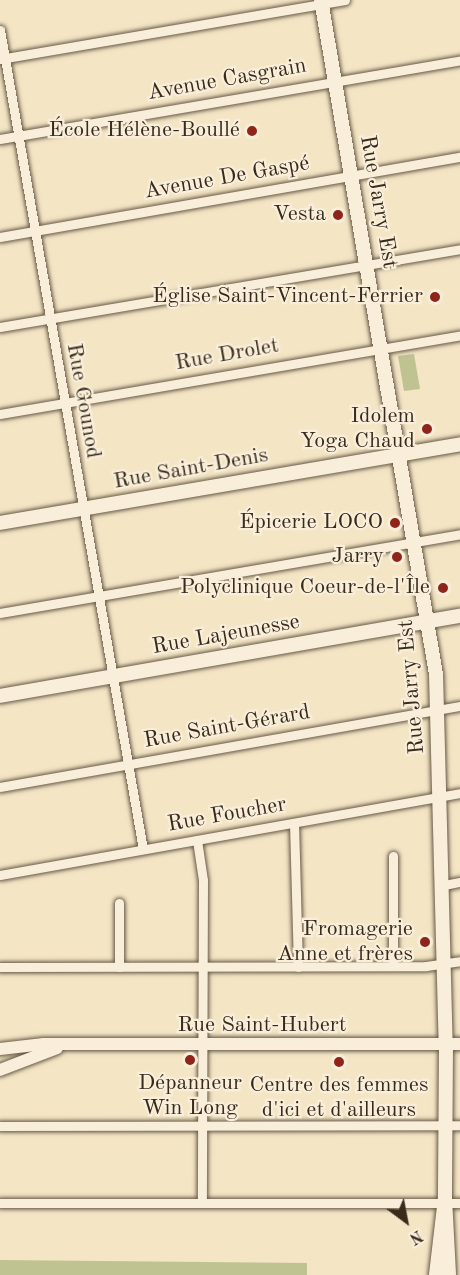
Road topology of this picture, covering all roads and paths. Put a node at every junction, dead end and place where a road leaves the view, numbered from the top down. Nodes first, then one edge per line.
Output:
1 (345, 0) edge
2 (322, 2) edge
3 (0, 30) edge
4 (2, 59) edge
5 (460, 60) edge
6 (336, 81) junction
7 (18, 136) junction
8 (0, 139) edge
9 (460, 158) edge
10 (352, 176) junction
11 (35, 231) junction
12 (0, 237) edge
13 (460, 249) edge
14 (367, 265) junction
15 (50, 318) junction
16 (0, 327) edge
17 (460, 335) edge
18 (381, 348) junction
19 (64, 403) junction
20 (0, 414) edge
21 (460, 444) edge
22 (400, 454) junction
23 (82, 509) junction
24 (0, 523) edge
25 (460, 534) edge
26 (415, 542) junction
27 (97, 596) junction
28 (0, 613) edge
29 (460, 616) edge
30 (428, 622) junction
31 (111, 676) junction
32 (0, 696) edge
33 (460, 706) edge
34 (439, 710) junction
35 (127, 765) junction
36 (0, 787) edge
37 (460, 794) edge
38 (442, 797) junction
39 (294, 823) junction
40 (197, 840) junction
41 (143, 849) junction
42 (393, 856) dead end
43 (0, 874) edge
44 (460, 882) edge
45 (444, 885) junction
46 (118, 903) dead end
47 (460, 961) edge
48 (445, 963) junction
49 (203, 966) junction
50 (393, 966) junction
51 (0, 967) edge
52 (119, 967) junction
53 (298, 967) junction
54 (460, 1044) edge
55 (64, 1046) junction
56 (446, 1046) junction
57 (204, 1047) junction
58 (0, 1049) edge
59 (0, 1070) edge
60 (460, 1125) edge
61 (0, 1126) edge
62 (203, 1126) junction
63 (445, 1126) junction
64 (448, 1202) edge
65 (0, 1203) edge
66 (202, 1203) junction
67 (436, 1275) edge
68 (449, 1275) edge

1 - 2 street
2 - 4 street
2 - 6 main road, Rue Jarry Est
3 - 4 street, Rue Gounod
4 - 7 street, Rue Gounod
5 - 6 street, Avenue Casgrain
6 - 7 street, Avenue Casgrain
6 - 10 main road, Rue Jarry Est
7 - 8 street, Avenue Casgrain
7 - 11 street, Rue Gounod
9 - 10 street, Avenue De Gaspé
10 - 11 street, Avenue De Gaspé
10 - 14 main road, Rue Jarry Est
11 - 12 street, Avenue De Gaspé
11 - 15 street, Rue Gounod
13 - 14 street
14 - 15 street
14 - 18 main road, Rue Jarry Est
15 - 16 street
15 - 19 street, Rue Gounod
17 - 18 street, Rue Drolet
18 - 19 street, Rue Drolet
18 - 22 main road, Rue Jarry Est
19 - 20 street, Rue Drolet
19 - 23 street, Rue Gounod
21 - 22 main road, Rue Saint-Denis
22 - 23 main road, Rue Saint-Denis
22 - 26 main road, Rue Jarry Est
23 - 24 main road, Rue Saint-Denis
23 - 27 street, Rue Gounod
25 - 26 street
26 - 27 street
26 - 30 main road, Rue Jarry Est
27 - 28 street
27 - 31 street, Rue Gounod
29 - 30 main road, Rue Lajeunesse
30 - 31 main road, Rue Lajeunesse
30 - 34 main road, Rue Jarry Est
31 - 32 main road, Rue Lajeunesse
31 - 35 street, Rue Gounod
33 - 34 street, Rue Saint-Gérard
34 - 35 street, Rue Saint-Gérard
34 - 38 main road, Rue Jarry Est
35 - 36 street, Rue Saint-Gérard
35 - 41 street, Rue Gounod
37 - 38 street, Rue Foucher
38 - 39 street, Rue Foucher
38 - 45 main road, Rue Jarry Est
39 - 40 street, Rue Foucher
39 - 53 street
40 - 41 street, Rue Foucher
40 - 49 street
41 - 43 street, Rue Foucher
42 - 50 street
44 - 45 street
45 - 48 main road, Rue Jarry Est
46 - 52 street
47 - 48 street
48 - 50 street
48 - 56 main road, Rue Jarry Est
49 - 52 street
49 - 53 street
49 - 57 street
50 - 53 street
51 - 52 street
54 - 56 street, Rue Saint-Hubert
55 - 57 street, Rue Saint-Hubert
55 - 58 street, Rue Saint-Hubert
55 - 59 street, Rue Saint-Hubert
56 - 57 street, Rue Saint-Hubert
56 - 63 main road, Rue Jarry Est
57 - 62 street
60 - 63 street
61 - 62 street
62 - 63 street
62 - 66 street
63 - 64 main road, Rue Jarry Est
64 - 66 street
64 - 67 main road, Rue Jarry Est
64 - 68 main road, Rue Jarry Est
65 - 66 street

